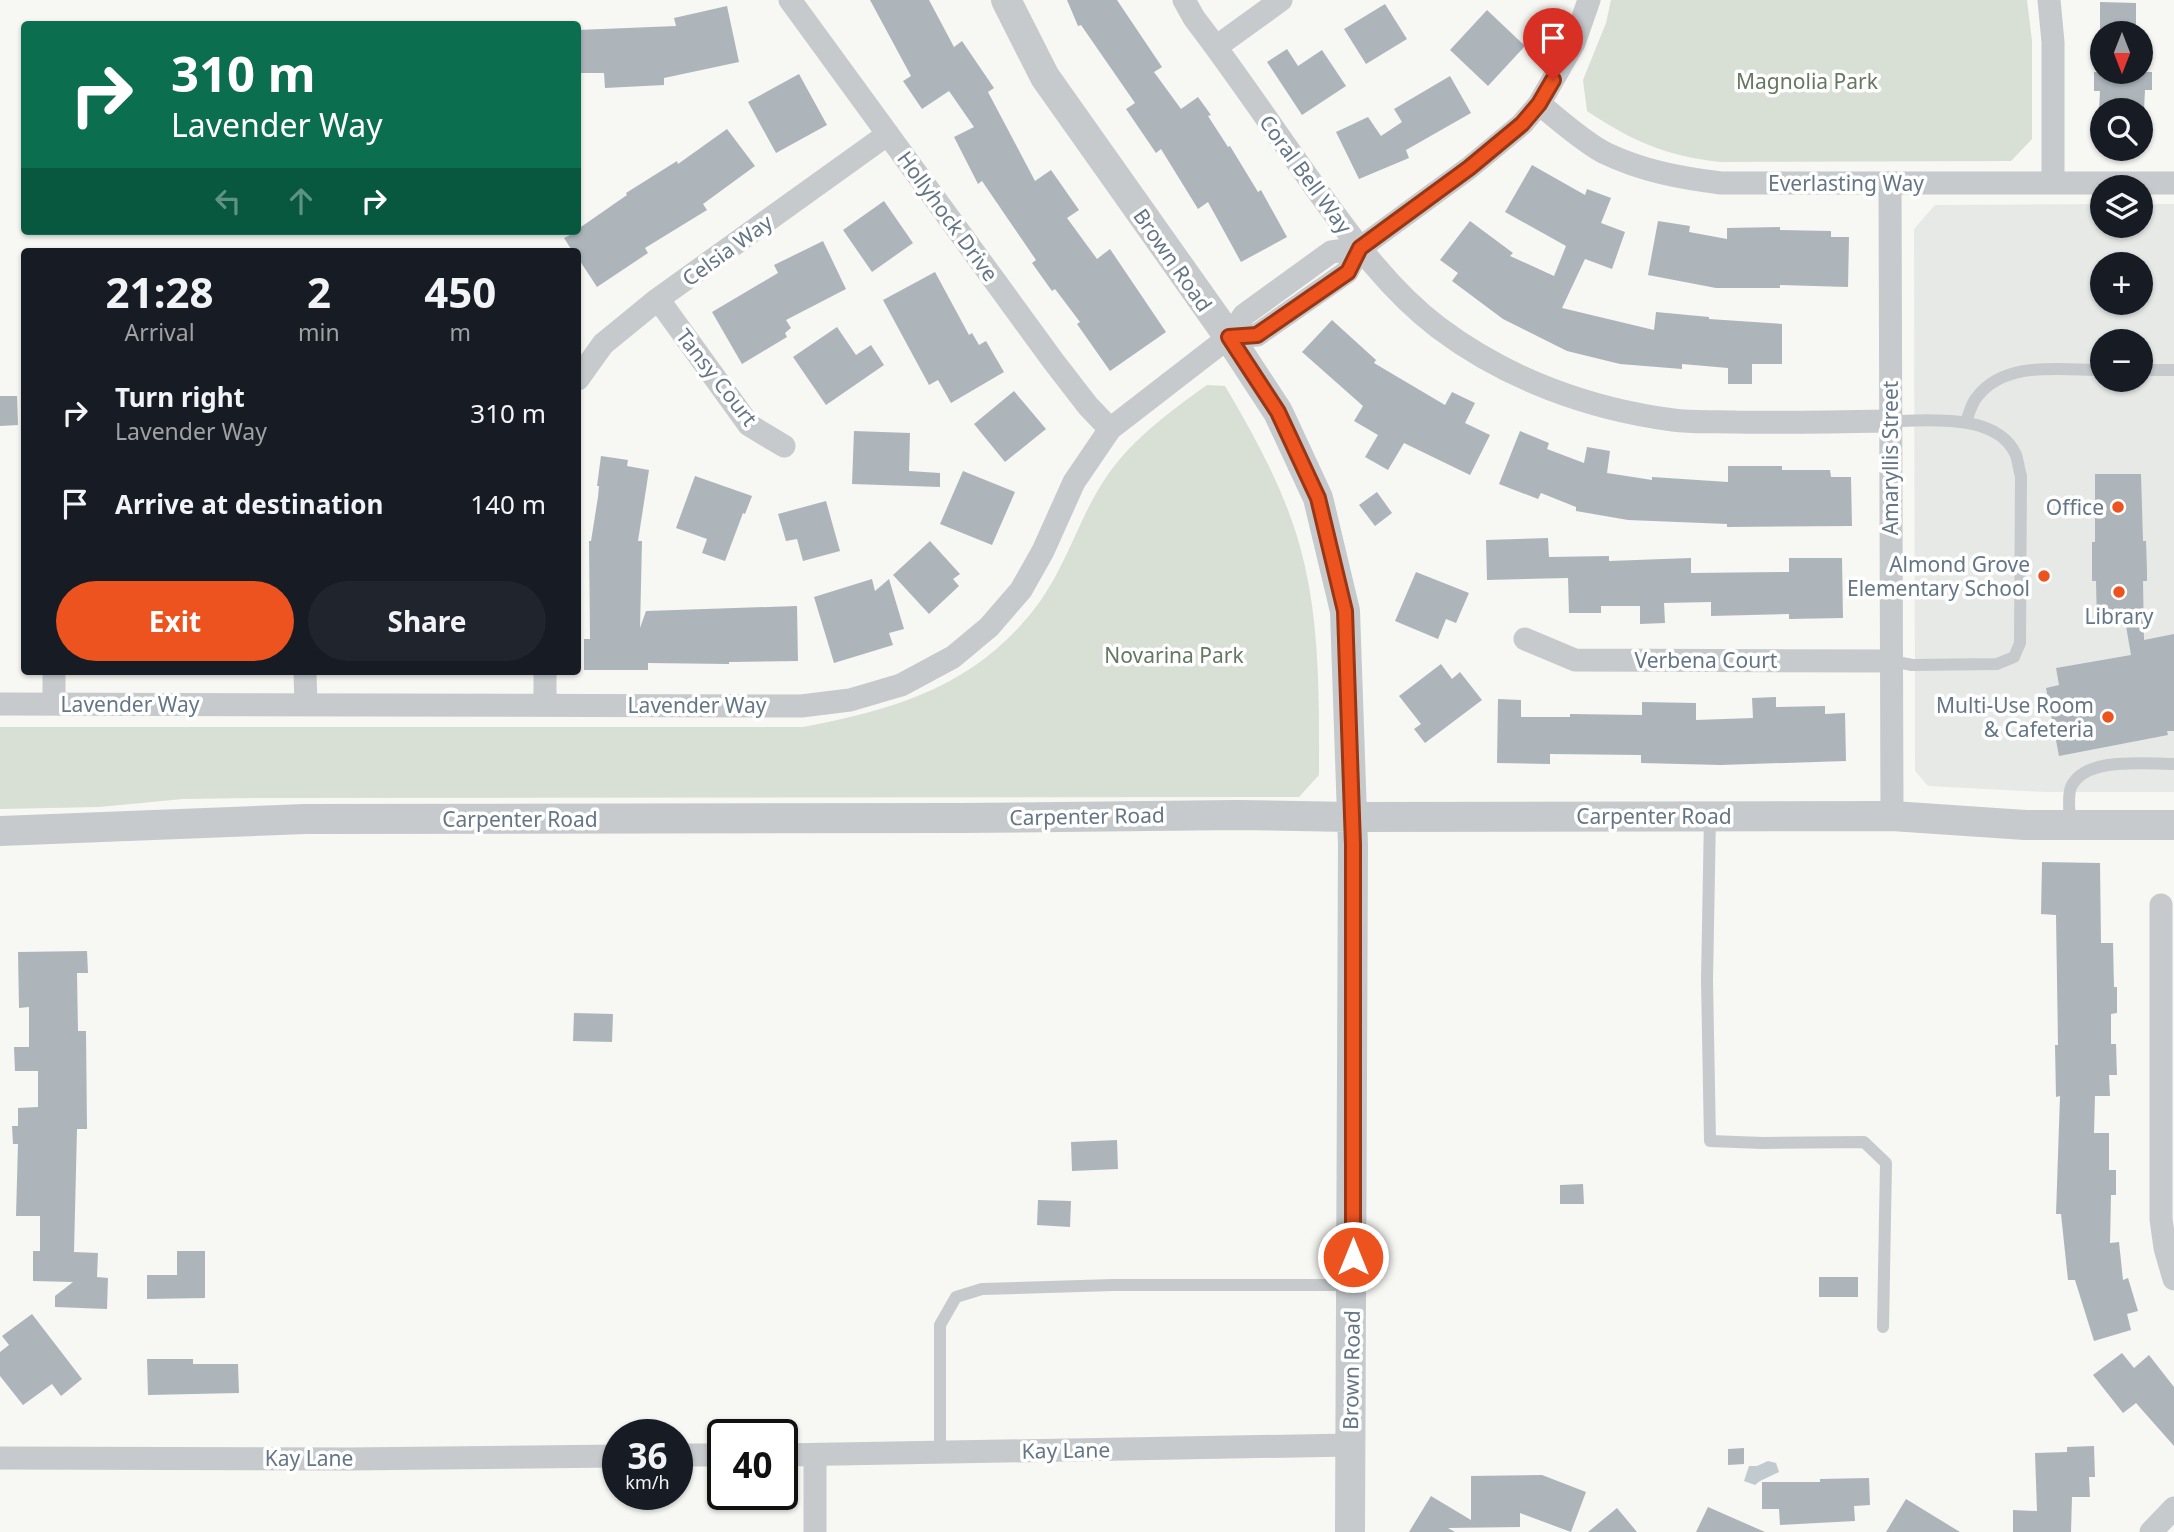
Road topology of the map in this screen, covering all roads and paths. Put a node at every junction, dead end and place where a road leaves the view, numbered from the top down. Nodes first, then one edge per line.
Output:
1 (790, 0) edge
2 (1006, 0) edge
3 (1184, 0) edge
4 (1281, 0) edge
5 (1589, 0) edge
6 (2049, 0) edge
7 (1216, 47) junction
8 (1539, 104) junction
9 (888, 134) junction
10 (1890, 183) junction
11 (2053, 183) junction
12 (2174, 183) edge
13 (1360, 248) junction
14 (658, 299) junction
15 (1229, 337) junction
16 (2090, 370) edge
17 (2153, 370) edge
18 (2174, 370) edge
19 (581, 375) edge
20 (1890, 421) junction
21 (1966, 422) junction
22 (1110, 429) junction
23 (784, 446) dead end
24 (1525, 639) dead end
25 (1892, 661) junction
26 (54, 675) edge
27 (305, 675) edge
28 (545, 675) edge
29 (0, 704) edge
30 (54, 704) junction
31 (306, 705) junction
32 (545, 705) junction
33 (2174, 764) edge
34 (1710, 816) junction
35 (1892, 816) junction
36 (1351, 817) junction
37 (2070, 825) junction
38 (2174, 825) edge
39 (0, 831) edge
40 (2161, 905) dead end
41 (2174, 1279) edge
42 (1353, 1285) junction
43 (1883, 1327) dead end
44 (1350, 1445) junction
45 (940, 1453) junction
46 (798, 1455) edge
47 (815, 1455) junction
48 (602, 1456) edge
49 (0, 1458) edge
50 (2174, 1508) edge
51 (815, 1532) edge
52 (1350, 1532) edge
53 (2151, 1532) edge

1 - 9 street, Hollyhock Drive
2 - 15 street, Brown Road
3 - 7 street, Coral Bell Way
4 - 7 street
5 - 8 street, Lavender Way
6 - 11 street
7 - 13 street, Coral Bell Way
8 - 10 street, Everlasting Way
8 - 13 street, Lavender Way
9 - 14 street, Celsia Way
9 - 22 street, Hollyhock Drive
10 - 11 street, Everlasting Way
10 - 20 street, Amaryllis Street
11 - 12 street, Everlasting Way
13 - 15 street, Lavender Way
13 - 20 street, Coral Bell Way
14 - 19 street, Celsia Way
14 - 23 street, Tansy Court
15 - 22 street, Lavender Way
15 - 36 street, Brown Road
16 - 21 lane
17 - 18 lane
20 - 21 lane
20 - 25 street, Amaryllis Street
21 - 25 lane
22 - 32 street, Lavender Way
24 - 25 street, Verbena Court
25 - 35 street, Amaryllis Street
26 - 30 street
27 - 31 street
28 - 32 street
29 - 30 street, Lavender Way
30 - 31 street, Lavender Way
31 - 32 street, Lavender Way
33 - 37 lane
34 - 35 street, Carpenter Road
34 - 36 street, Carpenter Road
34 - 43 lane
35 - 37 street, Carpenter Road
36 - 39 street, Carpenter Road
36 - 42 street, Brown Road
37 - 38 street, Carpenter Road
40 - 41 street
42 - 44 street, Brown Road
42 - 45 lane
44 - 45 street, Kay Lane
44 - 52 street, Brown Road
45 - 47 street, Kay Lane
46 - 47 street, Kay Lane
47 - 51 street
48 - 49 street, Kay Lane
50 - 53 street

